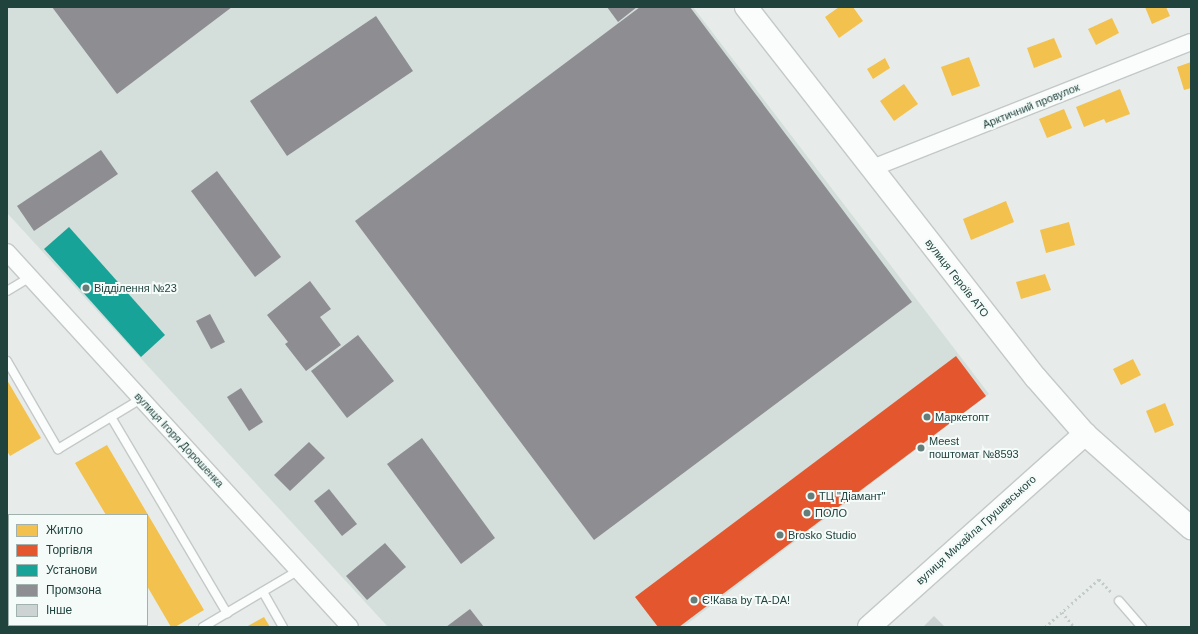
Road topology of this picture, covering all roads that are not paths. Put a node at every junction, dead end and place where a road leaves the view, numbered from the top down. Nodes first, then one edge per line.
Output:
1 (746, 7) edge
2 (1191, 42) edge
3 (870, 170) junction
4 (7, 252) edge
5 (30, 277) junction
6 (7, 291) edge
7 (7, 361) edge
8 (141, 399) junction
9 (111, 417) junction
10 (1085, 434) junction
11 (1191, 528) edge
12 (299, 570) junction
13 (263, 592) junction
14 (1119, 601) road end
15 (227, 613) junction
16 (203, 627) edge
17 (283, 627) edge
18 (350, 627) edge
19 (869, 627) edge
20 (1142, 627) edge

1 - 3 main road, вулиця Героїв АТО
2 - 3 street, Арктичний провулок
3 - 10 main road, вулиця Героїв АТО
4 - 5 street, вулиця Ігоря Дорошенка
5 - 6 lane
5 - 8 street, вулиця Ігоря Дорошенка
7 - 9 lane
8 - 9 lane
8 - 12 street, вулиця Ігоря Дорошенка
9 - 15 lane
10 - 11 main road, вулиця Героїв АТО
10 - 19 main road, вулиця Михайла Грушевського
12 - 13 lane
12 - 18 street, вулиця Ігоря Дорошенка
13 - 15 lane
13 - 17 lane
14 - 20 lane
15 - 16 lane

